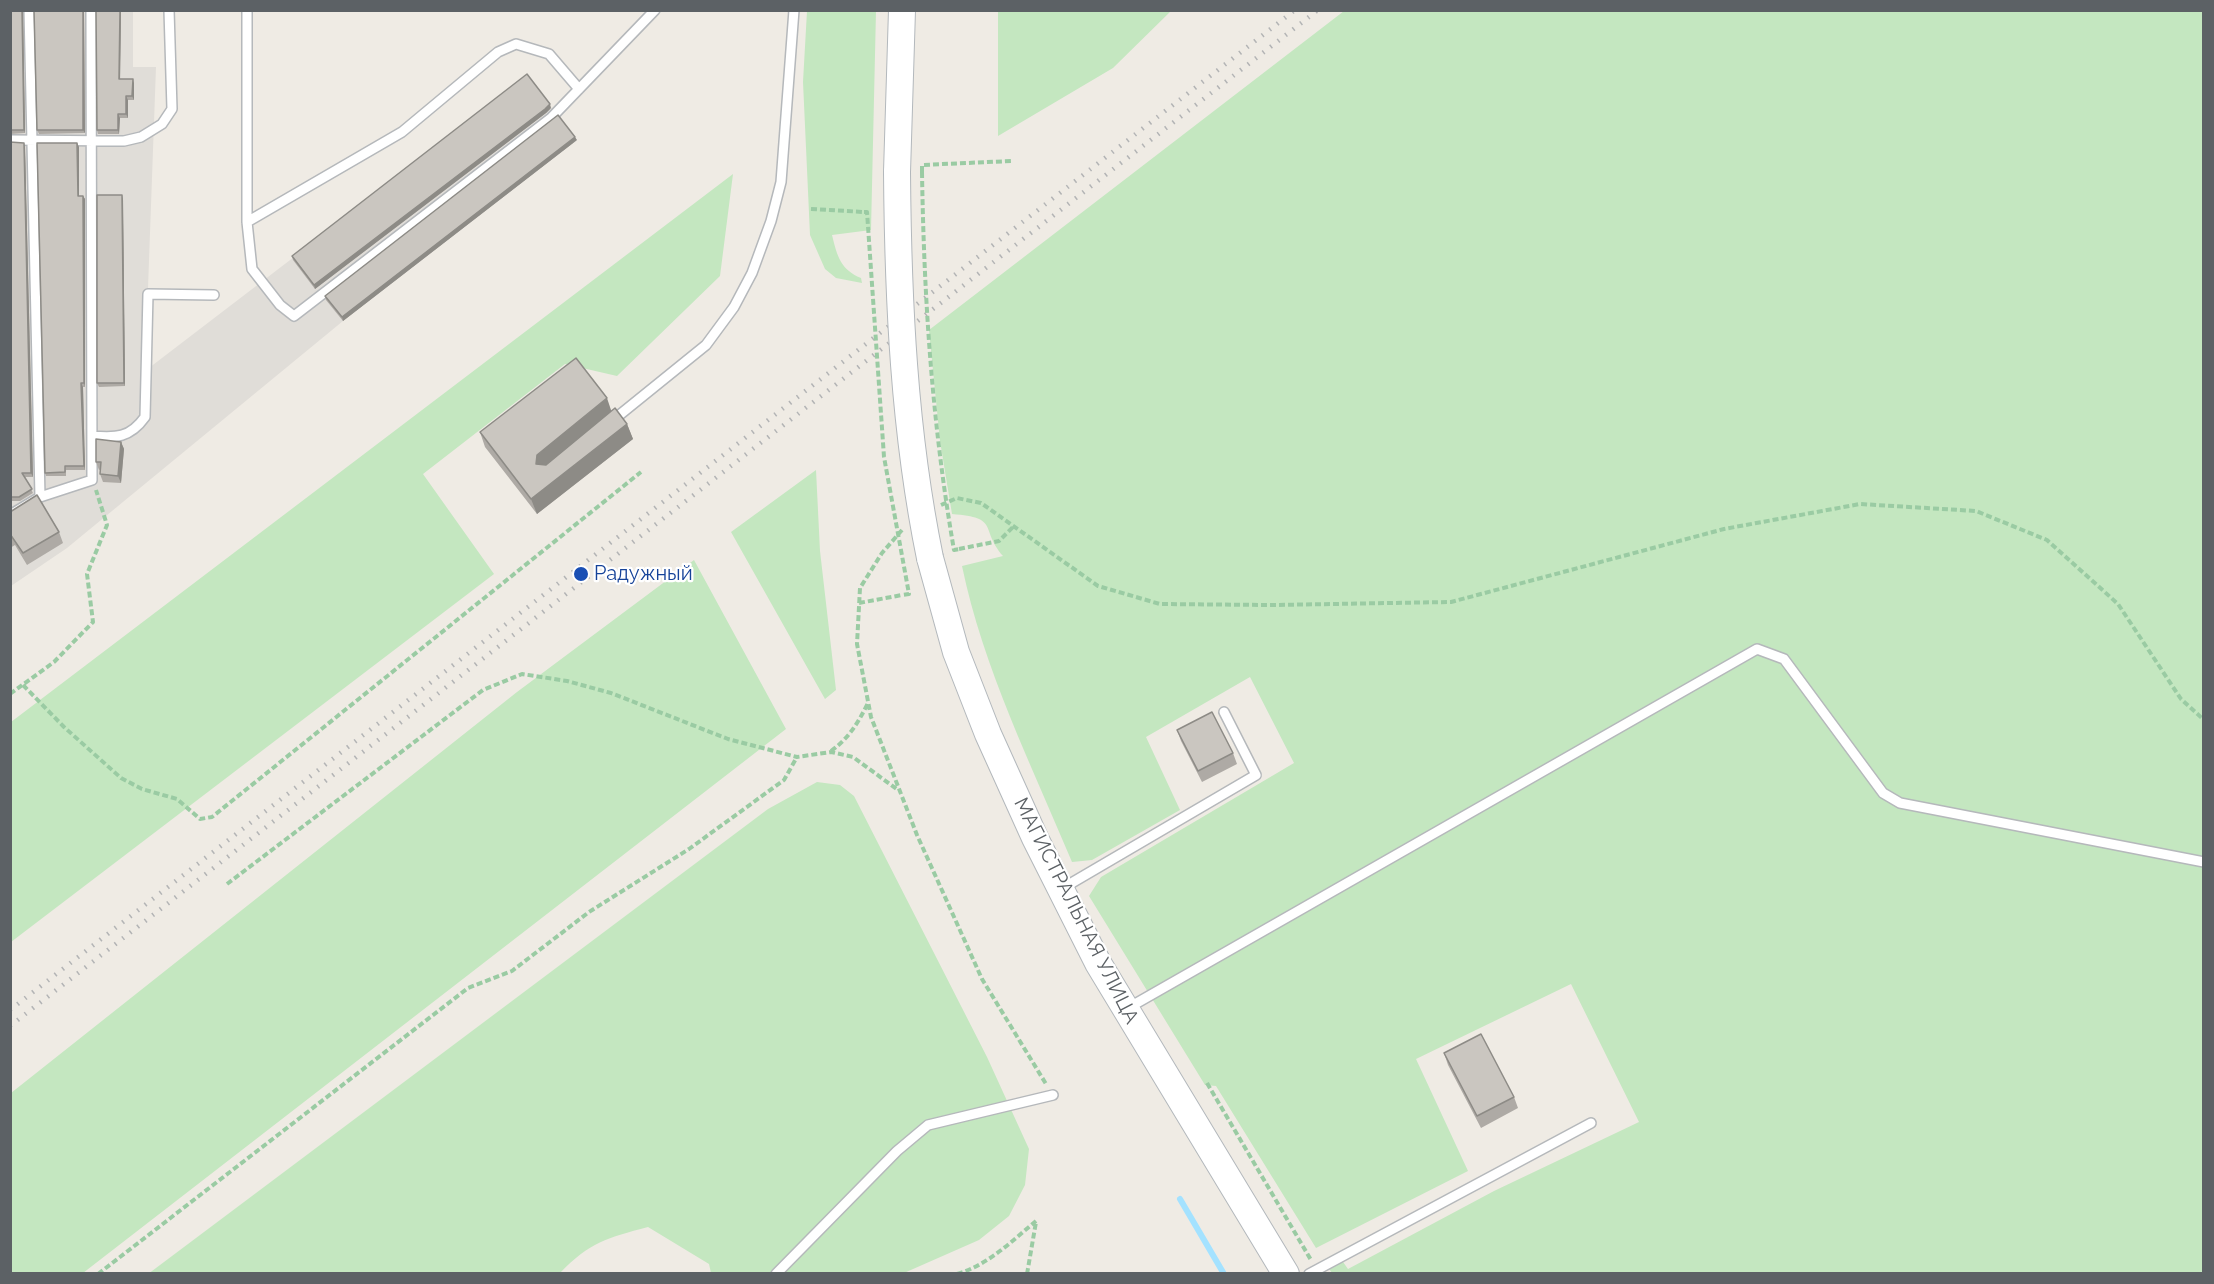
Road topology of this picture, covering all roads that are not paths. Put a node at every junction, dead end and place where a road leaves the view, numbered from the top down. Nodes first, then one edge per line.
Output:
1 (29, 10) edge
2 (91, 10) edge
3 (169, 10) edge
4 (247, 10) edge
5 (655, 10) edge
6 (794, 10) edge
7 (902, 10) edge
8 (579, 89) junction
9 (10, 140) edge
10 (32, 141) junction
11 (92, 142) junction
12 (247, 222) junction
13 (214, 295) dead end
14 (602, 429) edge
15 (92, 436) junction
16 (40, 497) junction
17 (10, 515) edge
18 (1224, 712) dead end
19 (2204, 862) edge
20 (1061, 889) junction
21 (1125, 1009) junction
22 (1053, 1095) road end
23 (1591, 1123) dead end
24 (1313, 1272) edge
25 (776, 1274) edge
26 (1286, 1274) edge

1 - 10 lane
2 - 11 lane
3 - 11 lane
4 - 12 lane
5 - 8 lane
6 - 14 lane
7 - 20 main road, МАГИСТРАЛЬНАЯ УЛИЦА, bridge
8 - 12 lane
8 - 12 lane
9 - 10 lane
10 - 11 lane
10 - 16 lane
11 - 15 lane
13 - 15 lane
15 - 16 lane
16 - 17 lane
18 - 20 lane
19 - 21 lane
20 - 21 main road, МАГИСТРАЛЬНАЯ УЛИЦА
21 - 26 main road, МАГИСТРАЛЬНАЯ УЛИЦА
22 - 25 lane
23 - 24 lane

